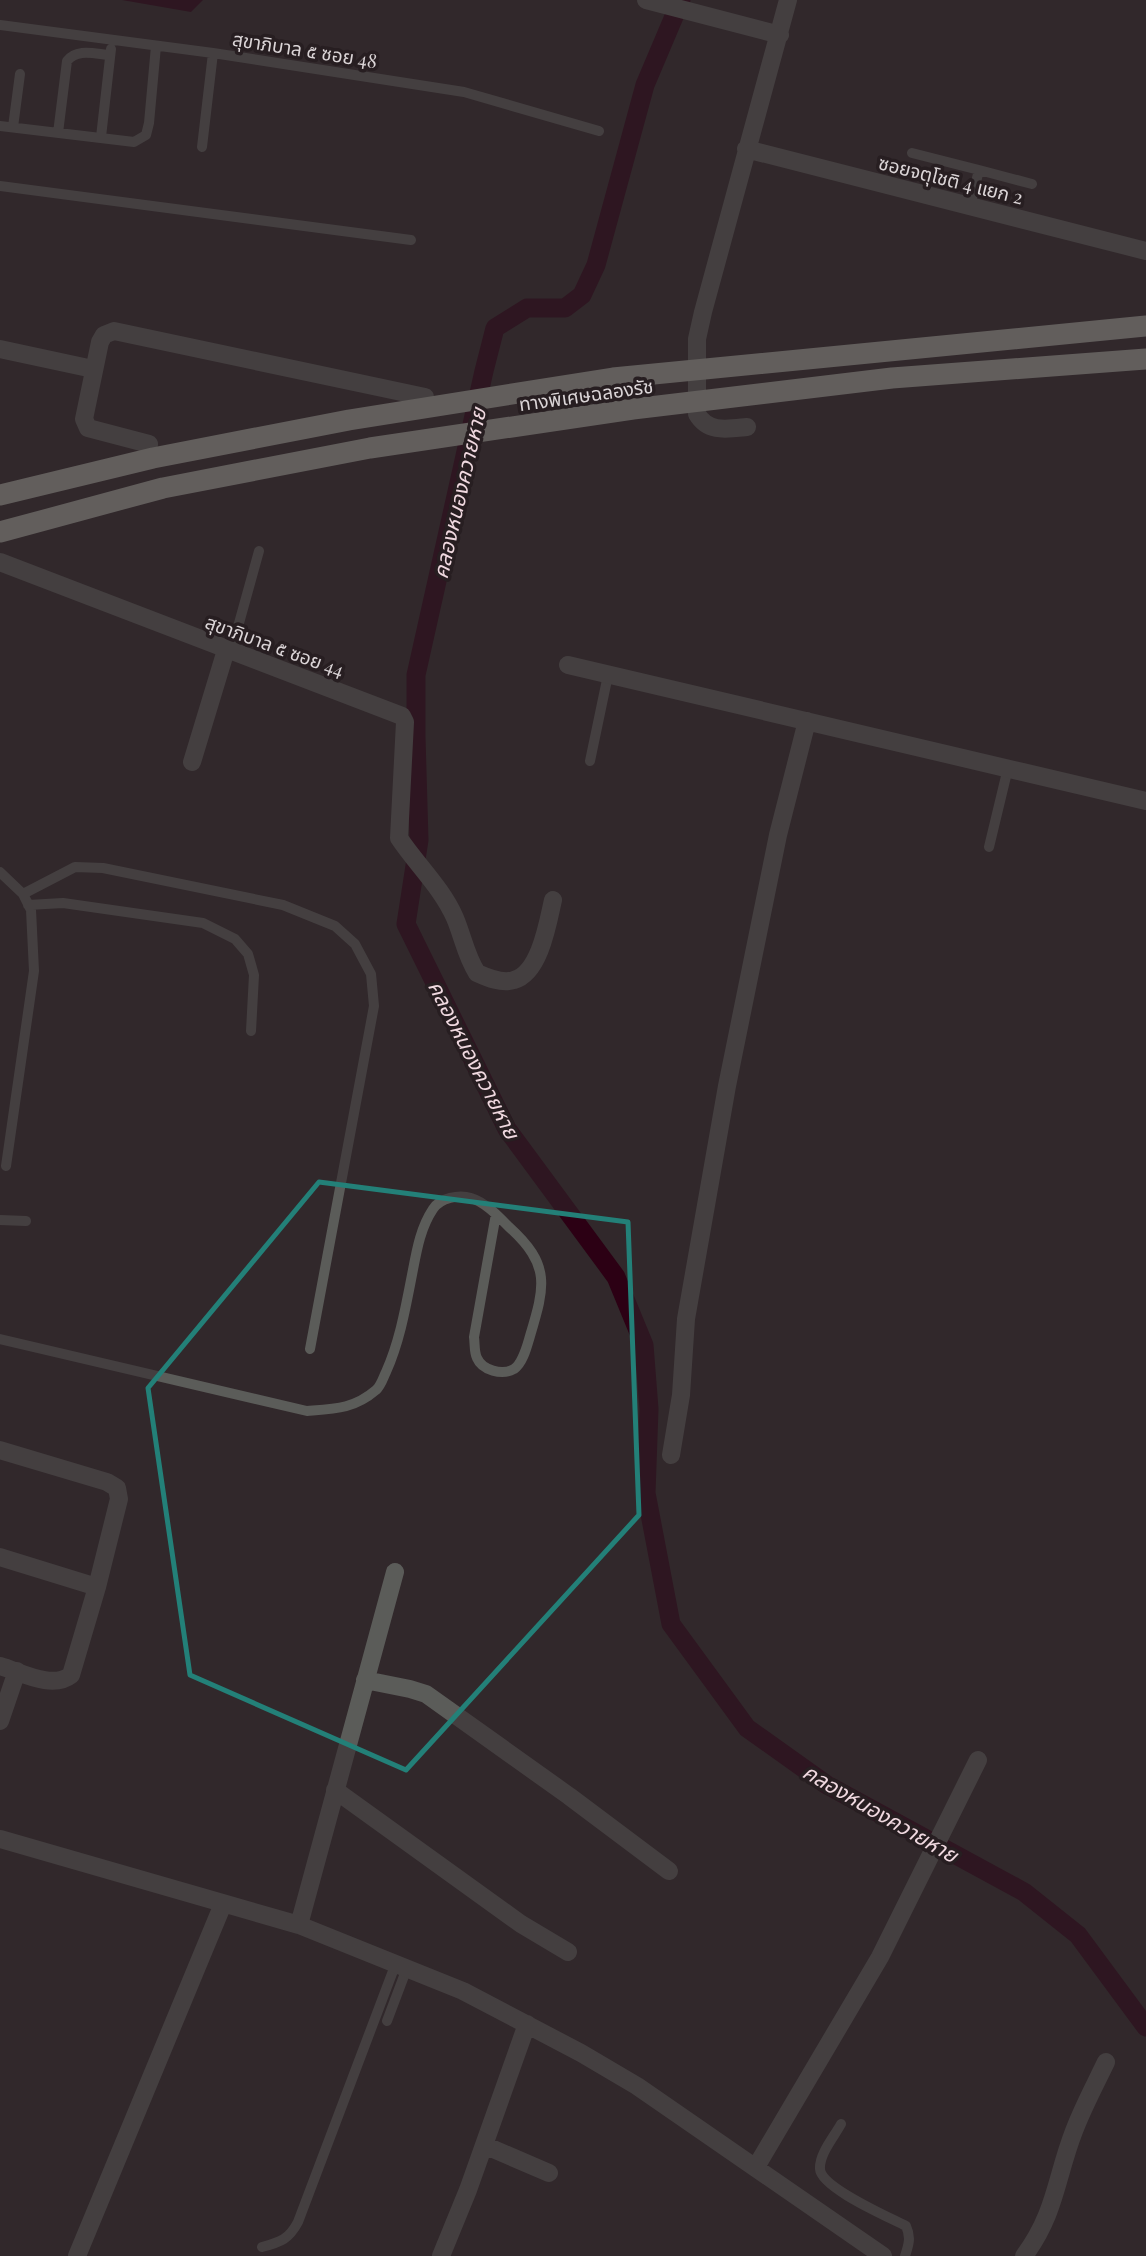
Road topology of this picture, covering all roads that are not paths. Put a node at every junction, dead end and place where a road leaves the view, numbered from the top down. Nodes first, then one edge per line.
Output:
1 (788, 0) edge
2 (649, 1) edge
3 (0, 24) edge
4 (780, 35) junction
5 (113, 40) junction
6 (156, 46) junction
7 (214, 53) junction
8 (110, 55) junction
9 (20, 74) dead end
10 (0, 126) edge
11 (13, 127) junction
12 (600, 131) dead end
13 (58, 133) junction
14 (101, 137) junction
15 (202, 147) dead end
16 (746, 149) junction
17 (912, 153) dead end
18 (979, 170) junction
19 (1032, 184) dead end
20 (0, 186) edge
21 (970, 206) junction
22 (411, 240) dead end
23 (1146, 251) edge
24 (1146, 326) edge
25 (0, 349) edge
26 (1146, 359) edge
27 (93, 369) junction
28 (425, 397) dead end
29 (747, 427) dead end
30 (149, 444) dead end
31 (0, 495) edge
32 (0, 532) edge
33 (259, 551) dead end
34 (0, 562) edge
35 (229, 651) junction
36 (568, 665) dead end
37 (608, 675) junction
38 (807, 721) junction
39 (590, 761) dead end
40 (192, 762) dead end
41 (1008, 768) junction
42 (1146, 801) edge
43 (989, 847) dead end
44 (0, 872) edge
45 (23, 894) junction
46 (553, 900) dead end
47 (28, 905) junction
48 (251, 1031) dead end
49 (6, 1166) dead end
50 (496, 1214) junction
51 (0, 1220) edge
52 (26, 1221) dead end
53 (0, 1339) edge
54 (310, 1349) dead end
55 (0, 1450) edge
56 (671, 1455) dead end
57 (0, 1558) edge
58 (395, 1572) dead end
59 (97, 1587) junction
60 (8, 1668) edge
61 (365, 1680) junction
62 (0, 1721) edge
63 (978, 1760) dead end
64 (335, 1790) junction
65 (0, 1839) edge
66 (669, 1871) dead end
67 (223, 1904) junction
68 (299, 1925) junction
69 (568, 1952) dead end
70 (402, 1966) junction
71 (387, 2021) dead end
72 (527, 2024) junction
73 (1106, 2062) dead end
74 (841, 2124) dead end
75 (484, 2145) junction
76 (756, 2167) junction
77 (549, 2173) dead end
78 (262, 2246) dead end
79 (77, 2256) edge
80 (441, 2256) edge
81 (883, 2256) edge
82 (905, 2256) edge
83 (1024, 2256) edge

1 - 4 street
2 - 4 street
3 - 5 lane, สุขาภิบาล ๕ ซอย 48
4 - 16 street
5 - 6 lane, สุขาภิบาล ๕ ซอย 48
5 - 8 lane
6 - 7 lane, สุขาภิบาล ๕ ซอย 48
6 - 14 lane
7 - 12 lane, สุขาภิบาล ๕ ซอย 48
7 - 15 lane
8 - 13 lane
8 - 14 lane
9 - 11 lane
10 - 11 lane
11 - 13 lane
13 - 14 lane
16 - 21 street, ซอยจตุโชติ 4 แยก 2
16 - 29 street
17 - 18 lane
18 - 19 lane
18 - 21 lane
20 - 22 lane
21 - 23 street, ซอยจตุโชติ 4 แยก 2
24 - 31 highway, ทางพิเศษฉลองรัช, bridge
25 - 27 street
26 - 32 highway, ทางพิเศษฉลองรัช, bridge
27 - 28 street
27 - 30 street
33 - 35 lane
34 - 35 street, สุขาภิบาล ๕ ซอย 44
35 - 40 street
35 - 46 street, สุขาภิบาล ๕ ซอย 44
36 - 37 street
37 - 38 street
37 - 39 lane
38 - 41 street
38 - 56 street
41 - 42 street
41 - 43 lane
44 - 45 lane
45 - 47 lane
45 - 54 lane
47 - 48 lane
47 - 49 lane
50 - 50 lane
50 - 53 lane
51 - 52 lane
55 - 59 street
57 - 59 street
58 - 61 street
59 - 60 street
60 - 62 street
61 - 64 street
61 - 66 street
63 - 76 street
64 - 68 street
64 - 69 street
65 - 67 street
67 - 68 street
67 - 79 street
68 - 70 street
70 - 71 lane
70 - 72 street
70 - 78 lane
72 - 75 street
72 - 76 street
73 - 83 street
74 - 82 lane
75 - 77 street
75 - 80 street
76 - 81 street

